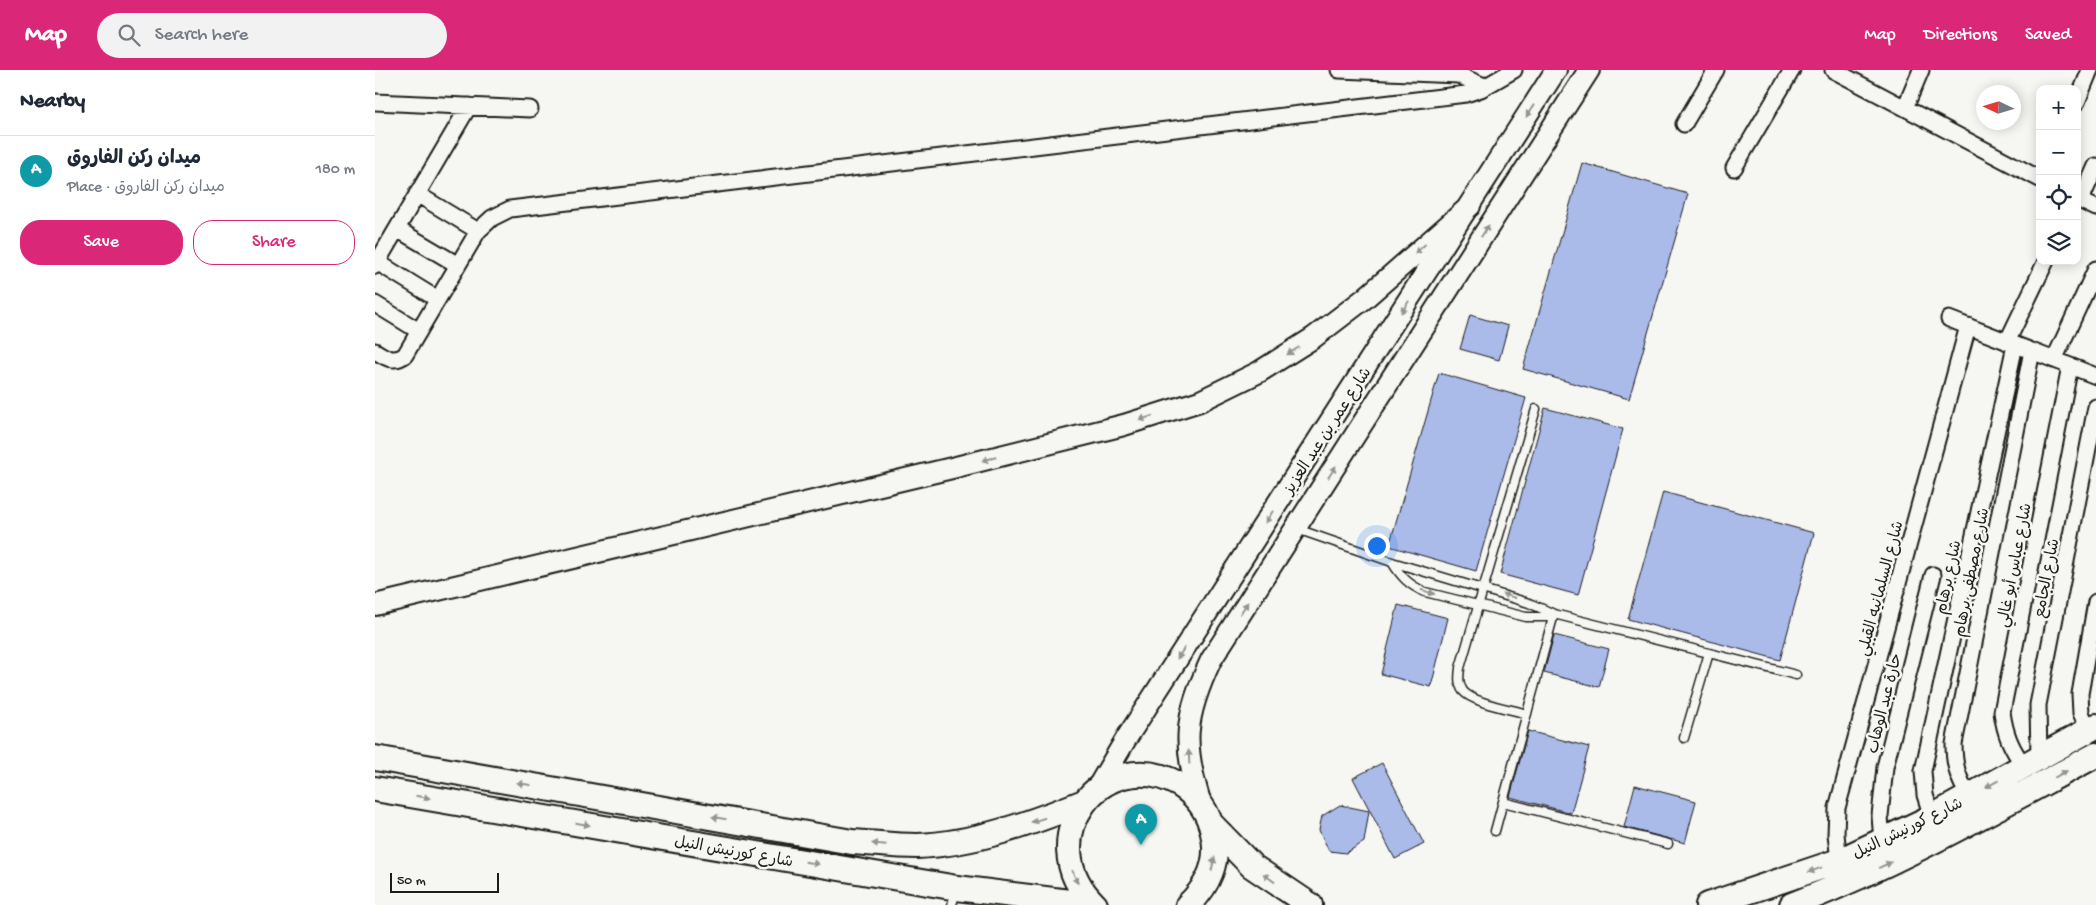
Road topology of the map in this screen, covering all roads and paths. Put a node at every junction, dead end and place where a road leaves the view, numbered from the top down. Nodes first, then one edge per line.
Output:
1 (1339, 70) edge
2 (1355, 70) edge
3 (1513, 70) edge
4 (1556, 70) edge
5 (1589, 70) edge
6 (1716, 70) edge
7 (1792, 70) edge
8 (1833, 70) edge
9 (1921, 70) edge
10 (1426, 72) edge
11 (2089, 73) edge
12 (1484, 86) junction
13 (2081, 92) edge
14 (375, 102) edge
15 (469, 106) junction
16 (1905, 108) junction
17 (530, 109) dead end
18 (1684, 124) dead end
19 (2096, 166) edge
20 (1734, 168) dead end
21 (2036, 177) edge
22 (417, 194) junction
23 (2081, 196) edge
24 (2081, 201) edge
25 (1470, 206) junction
26 (2096, 208) edge
27 (397, 229) junction
28 (478, 231) junction
29 (376, 264) edge
30 (458, 265) junction
31 (2044, 265) edge
32 (2096, 269) edge
33 (437, 300) junction
34 (375, 304) edge
35 (1949, 319) dead end
36 (1968, 326) junction
37 (419, 331) junction
38 (2011, 343) junction
39 (375, 351) edge
40 (2032, 351) junction
41 (2054, 360) junction
42 (2070, 366) junction
43 (2096, 376) edge
44 (2096, 407) edge
45 (1536, 409) dead end
46 (1295, 528) junction
47 (1393, 562) junction
48 (1933, 575) dead end
49 (1483, 588) junction
50 (2096, 602) edge
51 (375, 605) edge
52 (1478, 605) junction
53 (1554, 614) junction
54 (1709, 653) junction
55 (1795, 674) dead end
56 (1527, 714) junction
57 (2092, 728) edge
58 (1684, 738) dead end
59 (2096, 755) edge
60 (375, 758) edge
61 (2031, 762) junction
62 (375, 788) edge
63 (1090, 796) junction
64 (1969, 796) junction
65 (1503, 802) junction
66 (1206, 814) junction
67 (1932, 817) junction
68 (1495, 831) dead end
69 (1882, 841) junction
70 (1668, 844) dead end
71 (1839, 861) junction
72 (964, 895) edge
73 (1095, 905) edge
74 (1188, 905) edge
75 (1310, 905) edge
76 (1708, 905) edge
77 (1792, 905) edge

1 - 2 street
2 - 10 street
3 - 12 street
4 -> 25 main road, شارع عمر بن عبد العزيز
46 -> 5 main road, شارع عمر بن عبد العزيز
6 - 18 street
7 - 20 street
8 - 16 street
9 - 16 street
10 - 12 street
11 - 13 street
12 - 28 street
14 - 15 street
15 - 17 street
15 - 22 street
16 - 21 street
19 - 23 street
22 - 27 street
22 - 28 street
24 - 26 street
25 -> 51 main road
25 -> 63 main road, شارع عمر بن عبد العزيز
27 - 29 street
27 - 30 street
28 - 30 street
29 - 33 street
30 - 33 street
31 - 38 street, شارع برهام
32 - 41 street
33 - 37 street
34 - 37 street
35 - 36 street
36 - 38 street
36 - 71 street, شارع السلمانيه القبلي
37 - 39 street
38 - 40 street
38 - 67 street, شارع برهام
40 - 41 street
40 - 64 street, شارع مصطفى برهام
41 - 42 street
42 - 43 street
42 - 61 street, شارع عباس أبو غالي
44 - 61 street, شارع الجامع
45 - 49 lane
46 - 47 lane
66 -> 46 main road, شارع عمر بن عبد العزيز
47 - 49 lane
47 -> 52 lane
48 - 69 street, حارة عبد الوهاب
49 - 52 lane
53 -> 49 lane
50 - 57 street
52 - 53 lane
52 - 56 lane
53 - 54 lane
53 - 56 lane
54 - 55 lane
54 - 58 lane
56 - 65 lane
57 - 61 highway, شارع كورنيش النيل
77 -> 59 highway, شارع كورنيش النيل
63 -> 60 highway, شارع كورنيش النيل
61 -> 64 highway, شارع كورنيش النيل
62 -> 72 highway, شارع كورنيش النيل
63 - 66 highway, شارع كورنيش النيل
63 -> 73 highway
64 - 67 highway, شارع كورنيش النيل
65 - 68 lane
65 - 70 lane
74 -> 66 highway
75 -> 66 highway
67 - 69 highway, شارع كورنيش النيل
69 - 71 highway, شارع كورنيش النيل
71 -> 76 highway, شارع كورنيش النيل
72 - 73 highway, شارع كورنيش النيل

